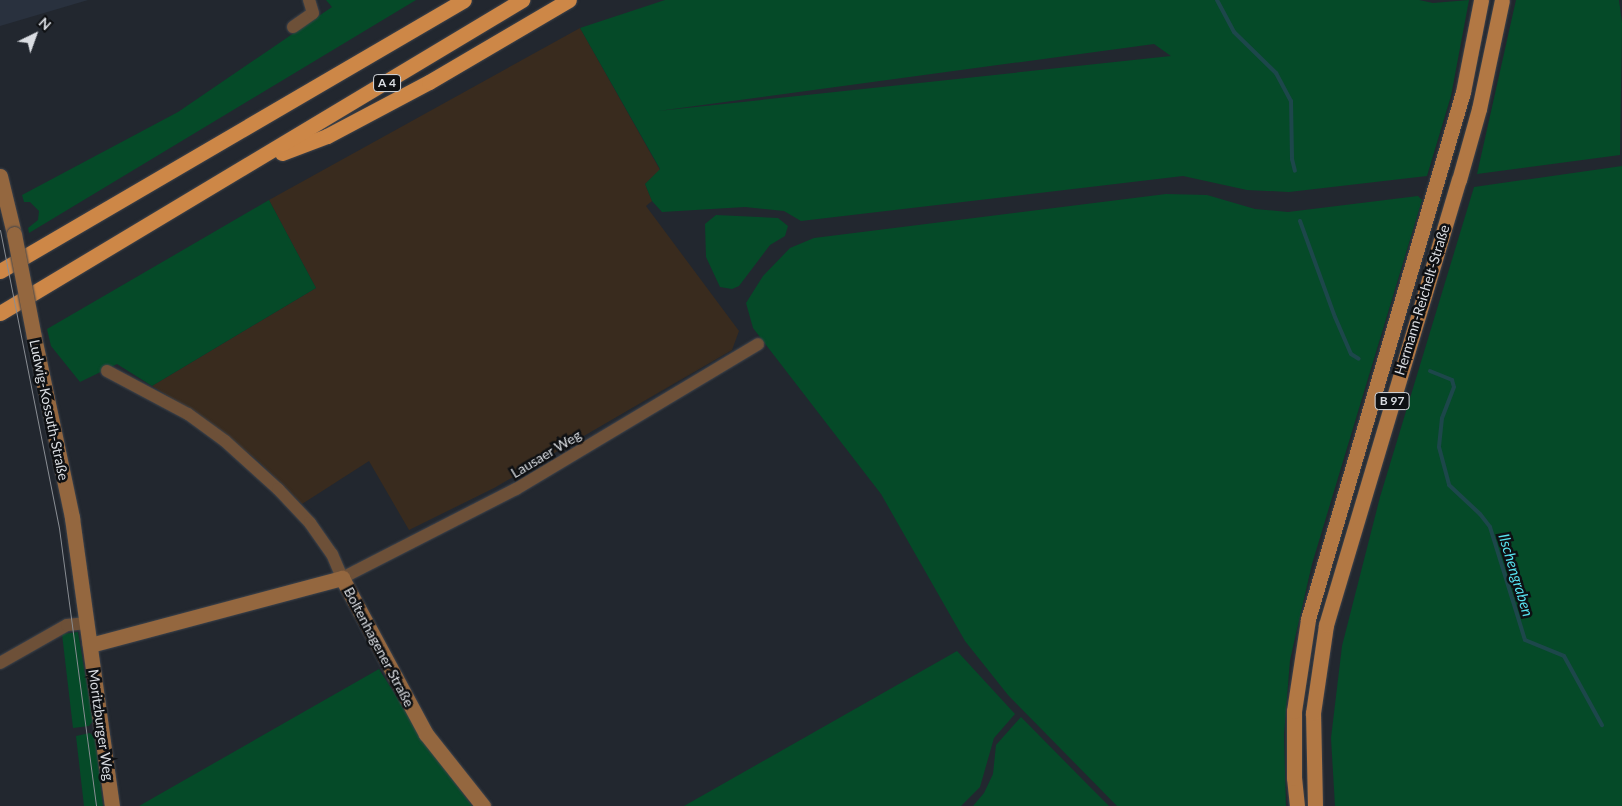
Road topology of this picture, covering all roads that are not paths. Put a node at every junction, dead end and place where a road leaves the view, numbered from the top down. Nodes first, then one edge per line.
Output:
1 (309, 0) edge
2 (464, 0) edge
3 (522, 0) edge
4 (569, 0) edge
5 (1481, 0) edge
6 (1502, 0) edge
7 (293, 27) dead end
8 (251, 164) junction
9 (0, 176) edge
10 (0, 271) edge
11 (0, 313) edge
12 (758, 344) dead end
13 (107, 371) dead end
14 (342, 578) junction
15 (87, 623) junction
16 (90, 644) junction
17 (0, 663) edge
18 (112, 806) edge
19 (483, 806) edge
20 (1297, 806) edge
21 (1315, 806) edge

1 - 7 street
2 - 10 highway, A 4
3 - 8 highway, A 4
4 - 8 highway
5 - 20 main road, Hermann-Reichelt-Straße / B 97
6 - 21 main road, Hermann-Reichelt-Straße / B 97
8 - 11 highway, A 4
9 - 15 street, Ludwig-Kossuth-Straße, bridge
12 - 14 street, Lausaer Weg
13 - 14 street
14 - 16 street, Boltenhagener Straße
14 - 19 street, Boltenhagener Straße
15 - 16 street, Ludwig-Kossuth-Straße
15 - 17 street
16 - 18 street, Moritzburger Weg

